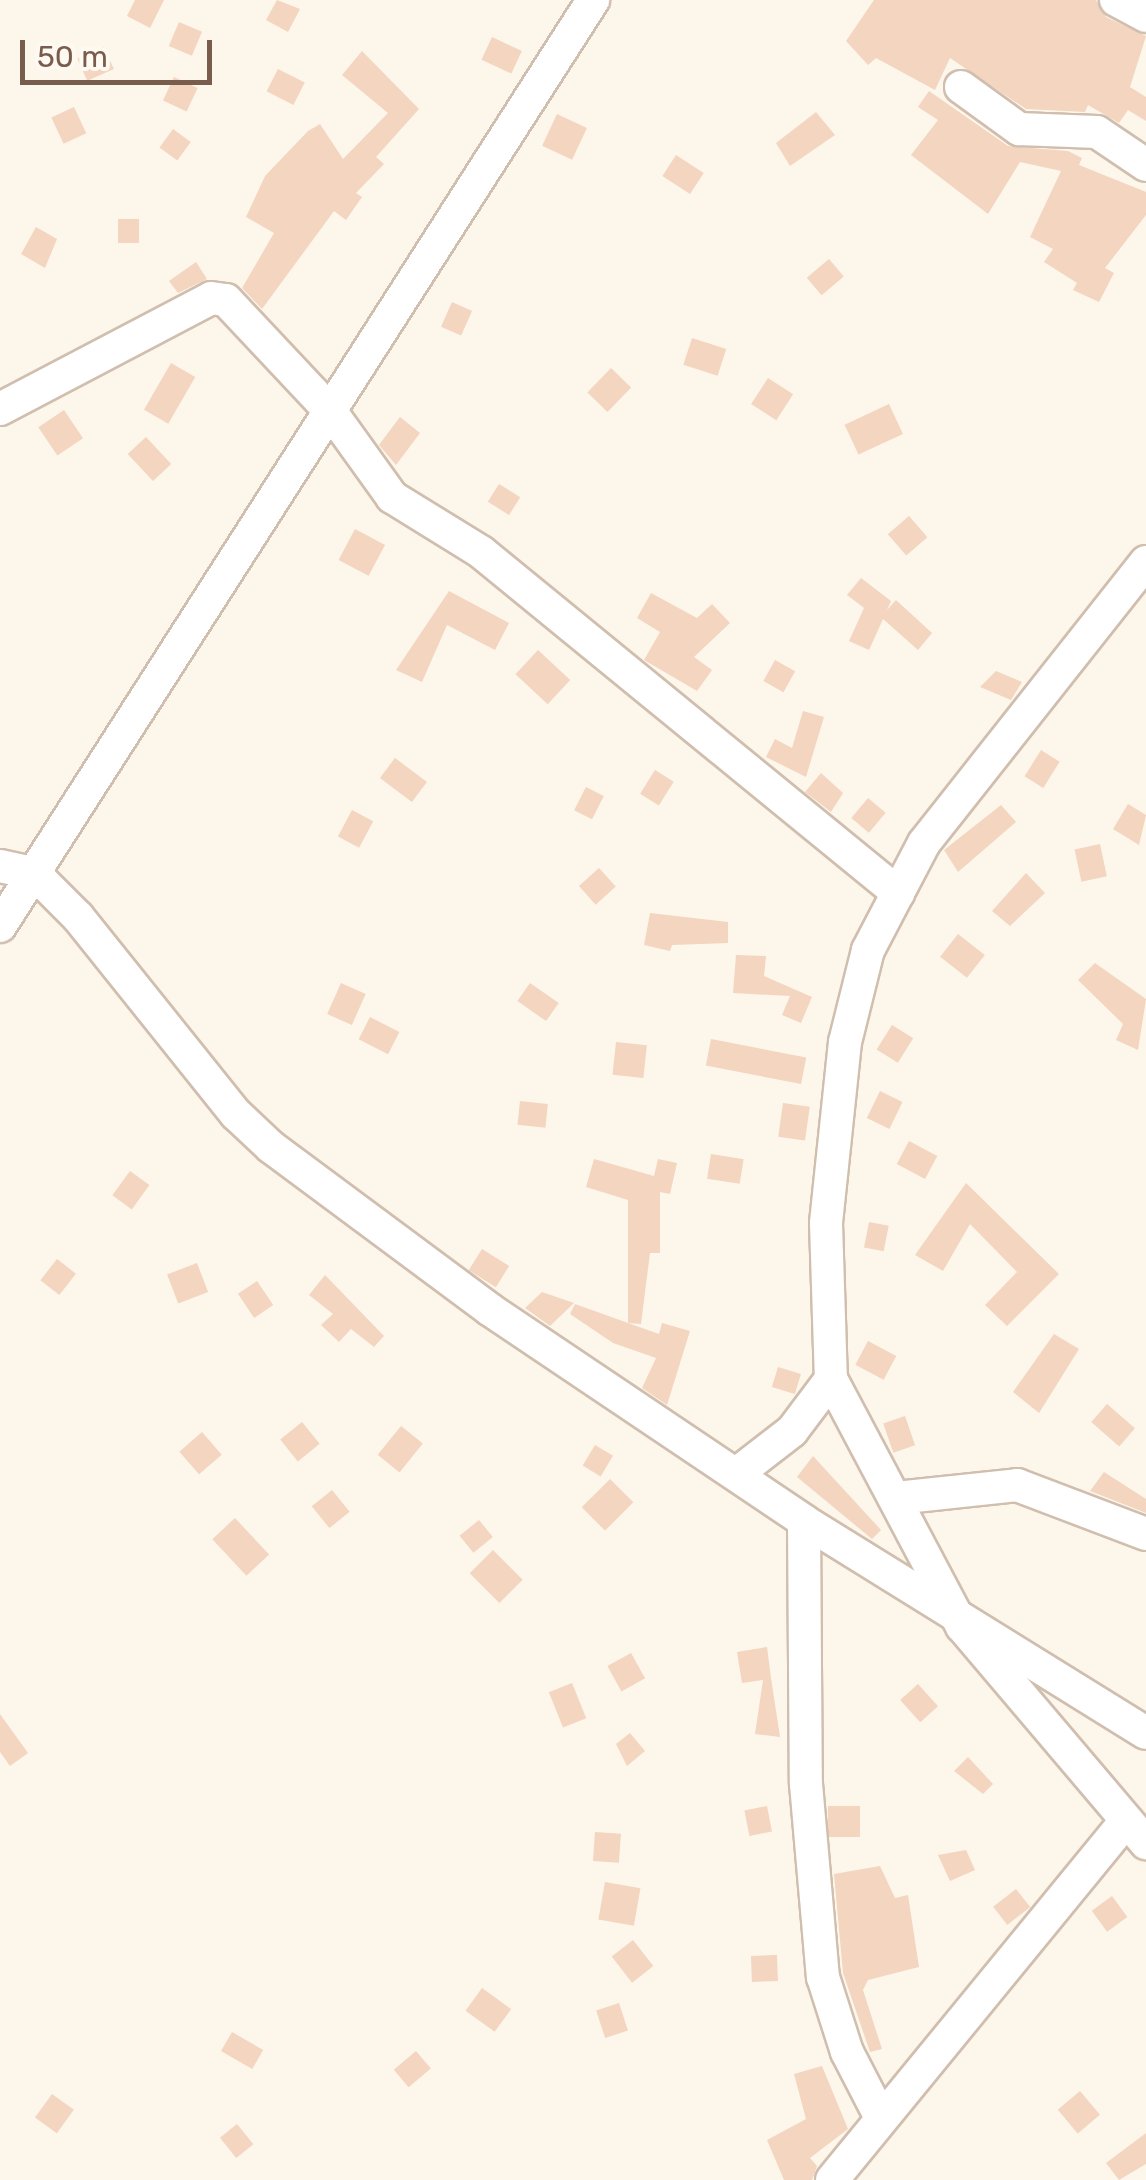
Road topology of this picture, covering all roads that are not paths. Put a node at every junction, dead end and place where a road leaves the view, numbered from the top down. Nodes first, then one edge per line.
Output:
1 (593, 0) edge
2 (1116, 0) edge
3 (1146, 16) edge
4 (961, 87) dead end
5 (1146, 165) edge
6 (0, 409) edge
7 (331, 412) junction
8 (1146, 562) edge
9 (0, 866) edge
10 (34, 873) junction
11 (898, 893) junction
12 (0, 926) edge
13 (831, 1379) junction
14 (739, 1472) junction
15 (896, 1498) junction
16 (804, 1521) junction
17 (1146, 1534) edge
18 (962, 1626) junction
19 (1146, 1733) edge
20 (1135, 1832) edge
21 (881, 2118) junction
22 (832, 2180) edge

1 - 7 street
2 - 3 street
4 - 5 street
6 - 7 street
7 - 10 street
7 - 11 street
8 - 11 street
9 - 10 street
10 - 12 street
10 - 14 street
11 - 13 street
13 - 14 street
13 - 15 street
14 - 16 street
15 - 17 street
15 - 18 street
16 - 18 street
16 - 21 street
18 - 19 street
18 - 20 street
20 - 21 street
21 - 22 street

